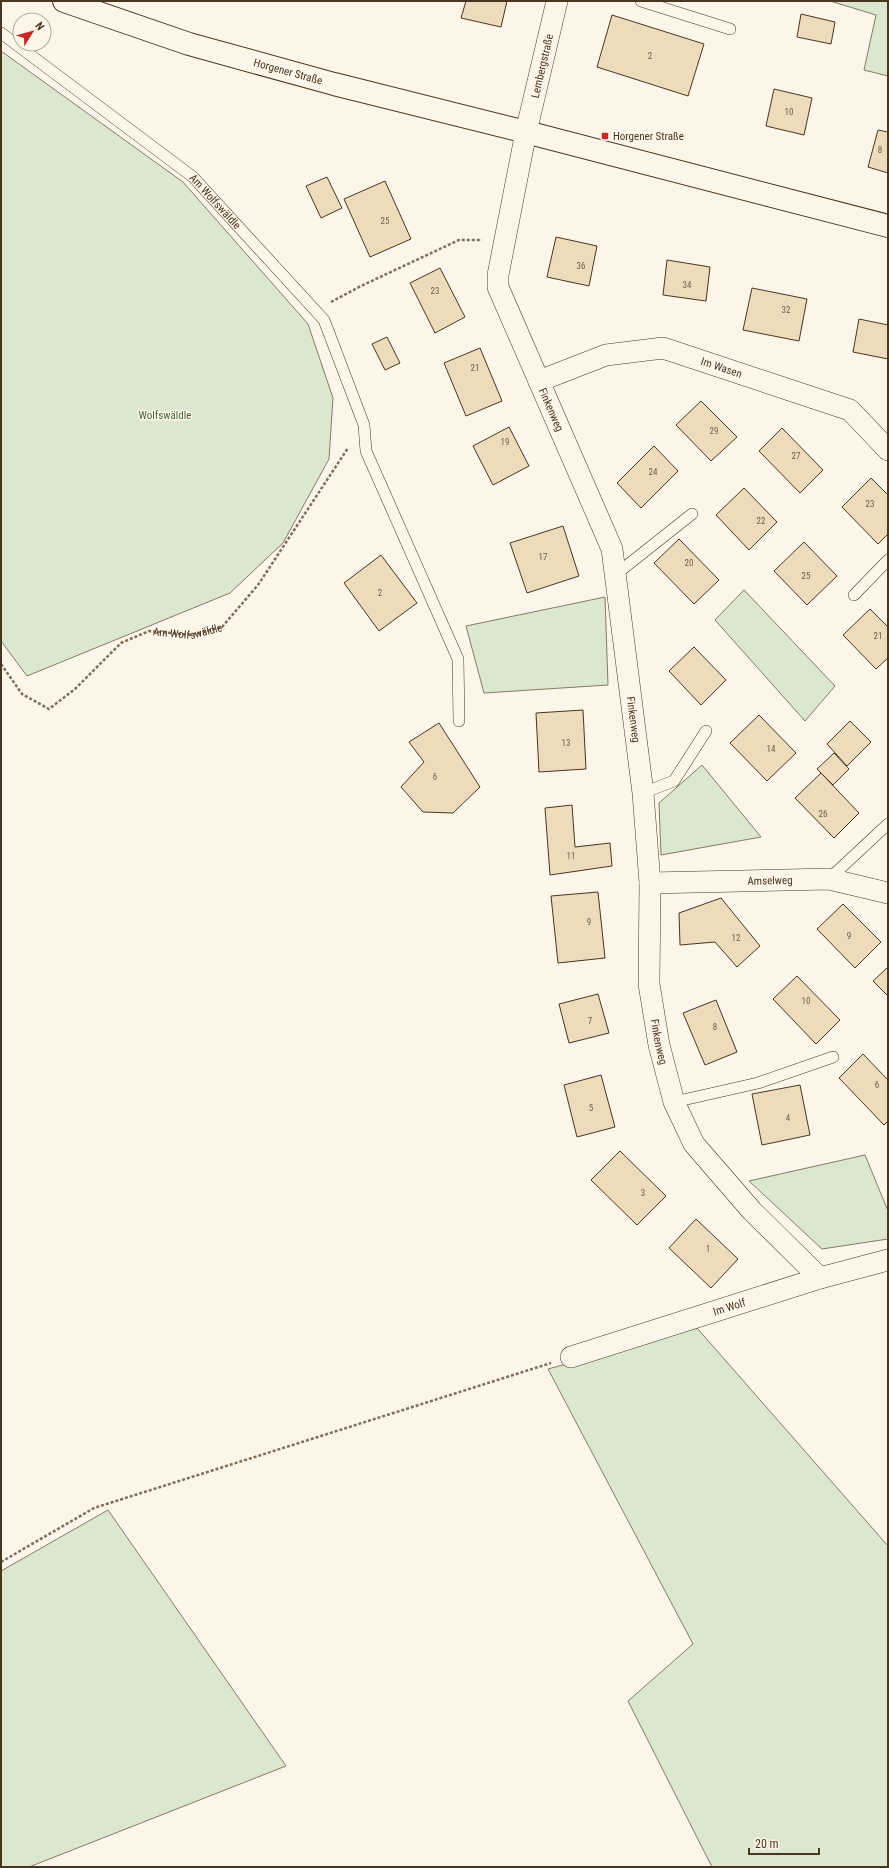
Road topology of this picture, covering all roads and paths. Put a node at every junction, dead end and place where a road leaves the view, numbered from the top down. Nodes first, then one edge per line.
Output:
1 (64, 1) edge
2 (558, 1) edge
3 (641, 1) edge
4 (730, 30) dead end
5 (1, 32) edge
6 (526, 132) junction
7 (888, 226) edge
8 (504, 240) junction
9 (315, 311) junction
10 (539, 381) junction
11 (364, 425) junction
12 (888, 450) edge
13 (692, 514) dead end
14 (888, 560) edge
15 (615, 575) junction
16 (854, 595) dead end
17 (1, 664) edge
18 (459, 721) dead end
19 (706, 731) dead end
20 (643, 793) junction
21 (888, 824) edge
22 (829, 879) junction
23 (650, 882) junction
24 (888, 893) edge
25 (833, 1057) dead end
26 (674, 1102) junction
27 (888, 1260) edge
28 (820, 1278) junction
29 (571, 1357) joint
30 (1, 1562) edge

1 - 6 street, Horgener Straße
2 - 6 street, Lembergstraße
3 - 4 lane
5 - 9 lane, Am Wolfswäldle
6 - 7 street, Horgener Straße
6 - 8 street, Finkenweg
8 - 9 path
8 - 10 street, Finkenweg
9 - 11 lane, Am Wolfswäldle
10 - 12 street, Im Wasen
10 - 15 street, Finkenweg
11 - 17 path, Am Wolfswäldle
11 - 18 lane, Am Wolfswäldle
13 - 15 lane
14 - 16 lane
15 - 20 street, Finkenweg
19 - 20 lane
20 - 23 street, Finkenweg
21 - 22 lane
22 - 23 street, Amselweg
22 - 24 street, Amselweg
23 - 26 street, Finkenweg
25 - 26 lane
26 - 28 street, Finkenweg
27 - 28 street, Im Wolf
28 - 29 street, Im Wolf
29 - 30 path

